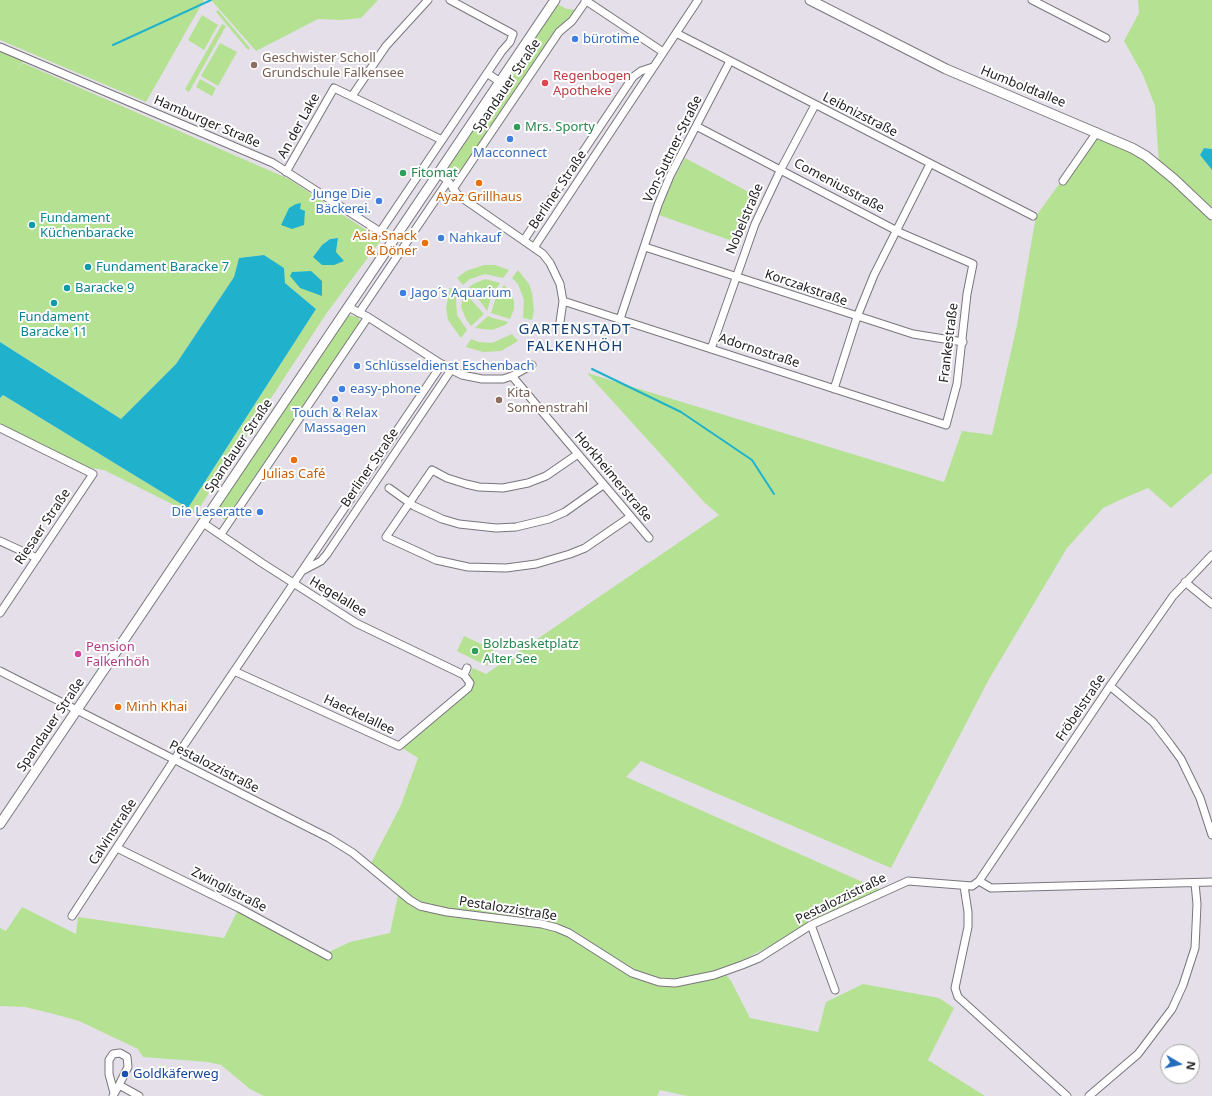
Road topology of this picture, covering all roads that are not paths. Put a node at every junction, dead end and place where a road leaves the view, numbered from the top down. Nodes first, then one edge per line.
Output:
1 (428, 0) edge
2 (450, 0) edge
3 (555, 0) edge
4 (698, 0) edge
5 (810, 0) edge
6 (1032, 0) edge
7 (585, 1) edge
8 (676, 33) junction
9 (1106, 38) dead end
10 (0, 47) edge
11 (663, 52) junction
12 (730, 61) junction
13 (653, 67) junction
14 (487, 73) junction
15 (500, 82) junction
16 (352, 96) junction
17 (815, 105) junction
18 (696, 126) junction
19 (1098, 132) junction
20 (442, 140) junction
21 (930, 164) junction
22 (781, 169) junction
23 (286, 172) junction
24 (438, 173) junction
25 (448, 181) junction
26 (1062, 181) dead end
27 (453, 189) junction
28 (1033, 216) dead end
29 (1212, 216) edge
30 (896, 229) junction
31 (380, 232) junction
32 (393, 240) junction
33 (524, 240) junction
34 (534, 246) junction
35 (645, 247) junction
36 (973, 264) joint
37 (735, 277) junction
38 (563, 301) junction
39 (348, 307) junction
40 (359, 313) junction
41 (368, 317) junction
42 (857, 317) junction
43 (620, 319) junction
44 (560, 322) dead end
45 (963, 342) junction
46 (711, 349) junction
47 (442, 364) junction
48 (532, 365) dead end
49 (451, 370) junction
50 (512, 376) junction
51 (834, 389) junction
52 (946, 425) joint
53 (0, 428) edge
54 (578, 454) junction
55 (603, 486) junction
56 (389, 488) dead end
57 (410, 502) junction
58 (630, 517) junction
59 (203, 523) junction
60 (221, 534) junction
61 (649, 538) dead end
62 (0, 541) edge
63 (1212, 555) edge
64 (37, 558) junction
65 (302, 571) junction
66 (1185, 582) junction
67 (293, 584) junction
68 (1212, 604) edge
69 (1, 608) edge
70 (0, 671) edge
71 (234, 671) junction
72 (465, 672) joint
73 (1110, 686) junction
74 (77, 711) junction
75 (174, 760) junction
76 (0, 824) edge
77 (1212, 835) edge
78 (117, 848) junction
79 (979, 881) junction
80 (1212, 882) edge
81 (1195, 883) junction
82 (964, 886) junction
83 (72, 916) dead end
84 (811, 925) junction
85 (328, 956) dead end
86 (835, 990) dead end
87 (119, 1085) junction
88 (114, 1095) edge
89 (139, 1096) edge
90 (1067, 1096) edge
91 (1089, 1096) edge

1 - 16 street
2 - 14 street, Spandauer Straße
3 - 15 main road, Spandauer Straße
4 - 8 street, Berliner Straße
5 - 19 main road, Humboldtallee
6 - 9 street
7 - 11 street
7 - 27 street, Spandauer Straße
8 - 11 street, Berliner Straße
8 - 12 street, Leibnizstraße
10 - 23 street, Hamburger Straße
11 - 13 street, Berliner Straße
12 - 17 street, Leibnizstraße
12 - 18 street, Von-Suttner-Straße
13 - 33 street, Berliner Straße
13 - 34 street, Berliner Straße
14 - 15 street, Spandauer Straße
14 - 20 street, Spandauer Straße
15 - 24 main road, Spandauer Straße
16 - 20 street, An der Lake
16 - 23 street, An der Lake
17 - 21 street, Leibnizstraße
17 - 22 street, Nobelstraße
18 - 22 street, Comeniusstraße
18 - 35 street, Von-Suttner-Straße
19 - 26 street
19 - 29 main road, Humboldtallee
20 - 31 street, Spandauer Straße
21 - 28 street, Leibnizstraße
21 - 30 street
22 - 30 street, Comeniusstraße
22 - 37 street, Nobelstraße
23 - 31 street, Hamburger Straße
24 - 25 street, Berliner Straße
24 - 32 main road, Spandauer Straße
25 - 27 street, Berliner Straße
25 - 40 street
27 - 33 street, Berliner Straße
30 - 36 street, Comeniusstraße
30 - 42 street
31 - 32 street, Hamburger Straße
32 - 39 main road, Spandauer Straße
33 - 34 street, Berliner Straße
34 - 38 street, Berliner Straße
35 - 37 street, Korczakstraße
35 - 43 street, Von-Suttner-Straße
36 - 45 street, Frankestraße
37 - 42 street, Korczakstraße
37 - 46 street, Nobelstraße
38 - 43 street, Adornostraße
38 - 44 street, Berliner Straße
39 - 40 street
39 - 59 main road, Spandauer Straße
40 - 41 street
41 - 47 street
41 - 60 street
42 - 45 street, Korczakstraße
42 - 51 street
43 - 46 street, Adornostraße
45 - 52 street, Frankestraße
46 - 51 street, Adornostraße
47 - 49 street
47 - 65 street, Berliner Straße
48 - 50 street
49 - 50 street
49 - 65 street, Berliner Straße
50 - 54 street, Horkheimerstraße
51 - 52 street, Adornostraße
53 - 64 street, Riesaer Straße
54 - 55 street, Horkheimerstraße
54 - 57 street
55 - 57 street
55 - 58 street, Horkheimerstraße
56 - 57 street
57 - 58 street
58 - 61 street, Horkheimerstraße
59 - 60 street, Hegelallee
59 - 74 main road, Spandauer Straße
60 - 67 street, Hegelallee
62 - 64 street
63 - 66 street, Fröbelstraße
64 - 69 street, Riesaer Straße
65 - 67 street, Berliner Straße
66 - 68 street
66 - 73 street, Fröbelstraße
67 - 71 street, Berliner Straße
67 - 72 street, Hegelallee
70 - 74 street, Pestalozzistraße
71 - 72 street, Haeckelallee
71 - 75 street, Berliner Straße
73 - 77 street
73 - 79 street, Fröbelstraße
74 - 75 street, Pestalozzistraße
74 - 76 main road, Spandauer Straße
75 - 78 street, Calvinstraße
75 - 84 street, Pestalozzistraße
78 - 83 street, Calvinstraße
78 - 85 street, Zwinglistraße
79 - 81 street
79 - 82 street, Pestalozzistraße
80 - 81 street
81 - 91 street
82 - 84 street, Pestalozzistraße
82 - 90 street
84 - 86 street
87 - 88 street
87 - 88 street
87 - 89 street

